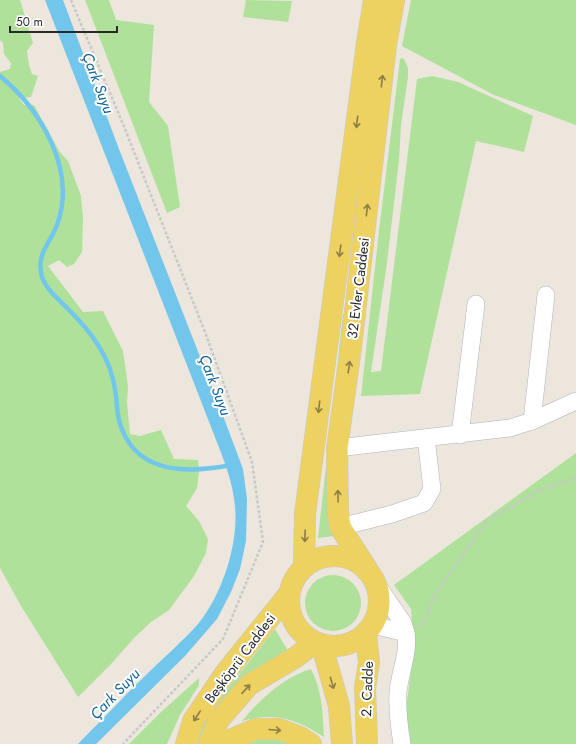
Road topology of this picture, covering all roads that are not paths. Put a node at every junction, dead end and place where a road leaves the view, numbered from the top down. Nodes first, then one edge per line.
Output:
1 (374, 0) edge
2 (394, 0) edge
3 (546, 295) dead end
4 (476, 304) dead end
5 (576, 401) edge
6 (532, 421) junction
7 (460, 435) junction
8 (426, 438) junction
9 (337, 448) junction
10 (340, 526) junction
11 (304, 566) junction
12 (371, 576) junction
13 (288, 596) junction
14 (369, 629) junction
15 (407, 638) junction
16 (318, 644) junction
17 (186, 744) edge
18 (209, 744) edge
19 (226, 744) edge
20 (311, 744) edge
21 (342, 744) edge
22 (367, 744) edge
23 (402, 744) edge

1 -> 11 main road, 32 Evler Caddesi
9 -> 2 main road, 32 Evler Caddesi
3 - 6 street
4 - 7 street
5 - 6 street
6 - 7 street
7 - 8 street
8 - 9 street
8 - 10 street
10 -> 9 main road, 32 Evler Caddesi
10 - 12 main road, 32 Evler Caddesi
11 - 12 main road
11 - 13 main road
12 - 14 main road
12 - 15 street
13 - 16 main road
13 -> 17 main road, Beşköprü Caddesi
14 - 15 street
14 - 16 main road
14 - 22 main road, 2. Cadde
15 - 23 street
18 -> 16 main road, Beşköprü Caddesi
16 -> 21 main road, 2. Cadde
19 -> 20 main road

